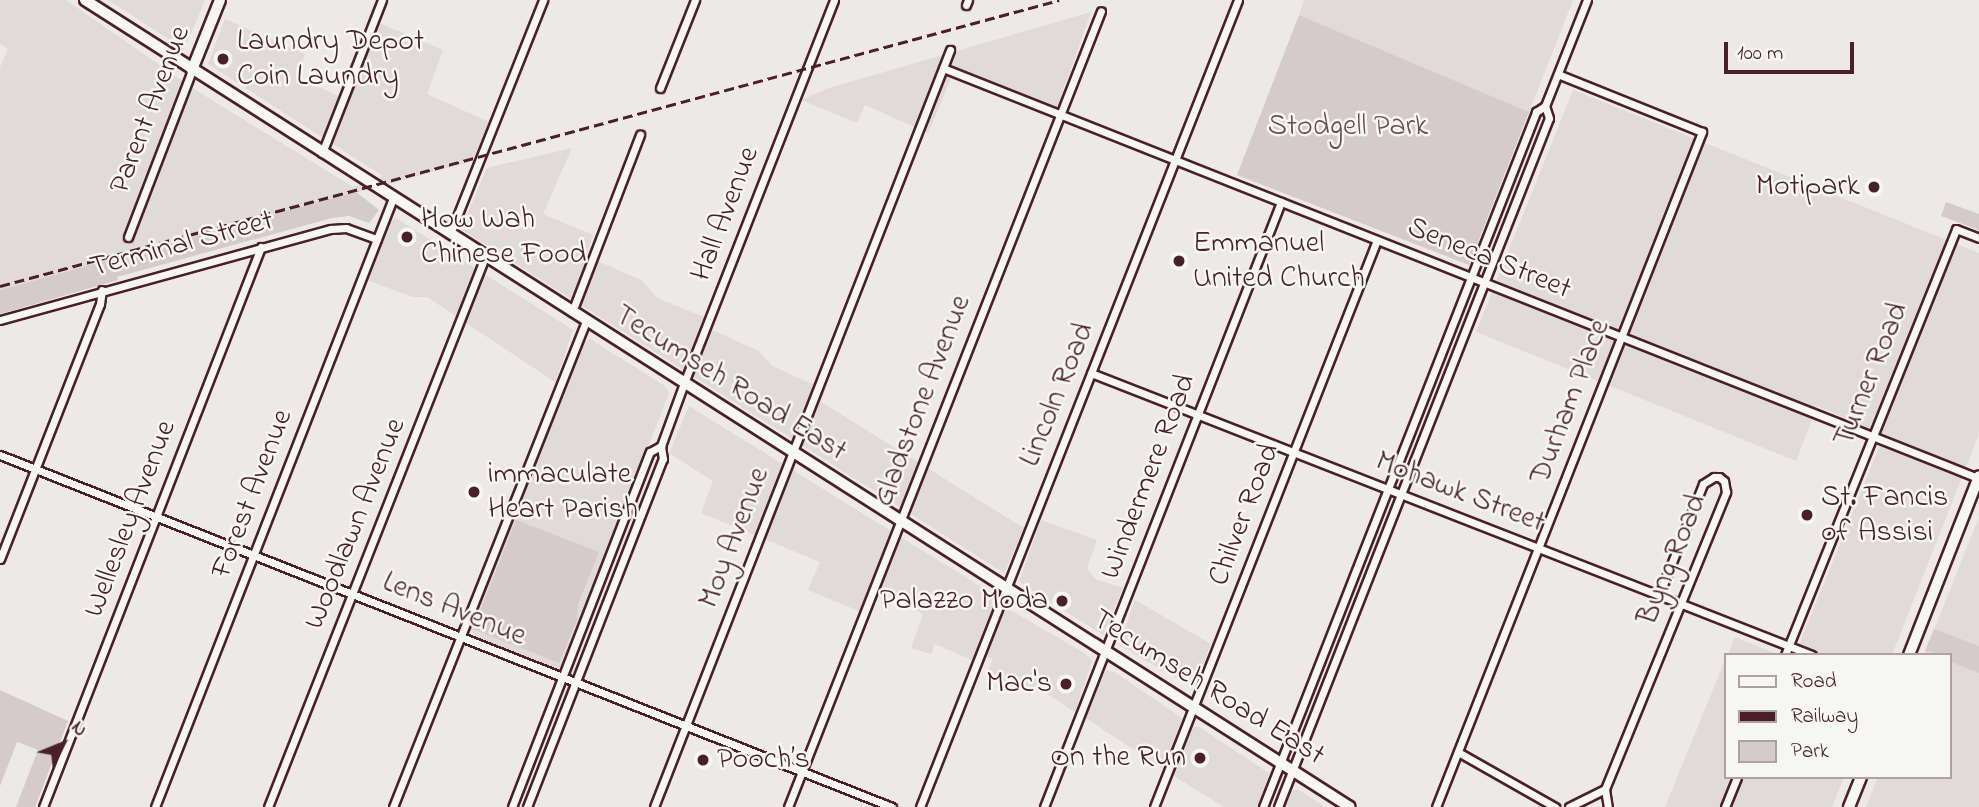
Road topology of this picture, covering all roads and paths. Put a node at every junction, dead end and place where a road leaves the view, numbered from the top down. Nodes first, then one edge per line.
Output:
1 (85, 0) edge
2 (220, 0) edge
3 (382, 0) edge
4 (542, 0) edge
5 (695, 0) edge
6 (834, 0) edge
7 (1238, 0) edge
8 (1587, 0) edge
9 (1101, 11) dead end
10 (950, 50) dead end
11 (943, 68) junction
12 (192, 70) junction
13 (1558, 74) junction
14 (660, 88) dead end
15 (1545, 106) junction
16 (1060, 114) junction
17 (640, 135) dead end
18 (322, 153) junction
19 (1175, 160) junction
20 (393, 198) junction
21 (1281, 202) junction
22 (450, 234) junction
23 (128, 237) dead end
24 (1979, 238) edge
25 (377, 239) junction
26 (1377, 240) junction
27 (261, 247) junction
28 (485, 257) junction
29 (1472, 277) junction
30 (1485, 282) junction
31 (102, 290) junction
32 (572, 312) junction
33 (0, 320) edge
34 (586, 321) junction
35 (1622, 336) junction
36 (1091, 373) junction
37 (684, 383) junction
38 (1198, 415) junction
39 (1872, 436) junction
40 (661, 446) junction
41 (792, 452) junction
42 (1294, 452) junction
43 (0, 455) edge
44 (35, 469) junction
45 (1979, 477) edge
46 (1388, 489) junction
47 (1401, 494) junction
48 (156, 516) junction
49 (900, 521) junction
50 (1538, 548) junction
51 (254, 555) junction
52 (0, 559) edge
53 (1006, 588) junction
54 (1347, 593) junction
55 (352, 594) junction
56 (1658, 595) junction
57 (1360, 597) junction
58 (1681, 603) junction
59 (460, 637) junction
60 (1788, 645) junction
61 (1105, 651) junction
62 (1785, 653) edge
63 (1807, 653) edge
64 (1910, 653) edge
65 (563, 677) junction
66 (576, 682) junction
67 (1193, 707) junction
68 (686, 726) junction
69 (1458, 752) junction
70 (1281, 762) junction
71 (1292, 769) junction
72 (802, 772) junction
73 (1736, 779) edge
74 (1860, 779) edge
75 (1605, 789) junction
76 (43, 807) edge
77 (155, 807) edge
78 (268, 807) edge
79 (393, 807) edge
80 (512, 807) edge
81 (527, 807) edge
82 (654, 807) edge
83 (788, 807) edge
84 (892, 807) edge
85 (920, 807) edge
86 (1044, 807) edge
87 (1154, 807) edge
88 (1264, 807) edge
89 (1278, 807) edge
90 (1350, 807) edge
91 (1436, 807) edge
92 (1555, 807) edge
93 (1569, 807) edge
94 (1608, 807) edge
95 (1725, 807) edge
96 (1849, 807) edge

1 - 12 main road, Tecumseh Road East
2 - 12 main road, Parent Avenue
3 - 18 street
4 - 22 street
5 - 14 street
6 - 37 street, Hall Avenue
7 - 19 street, Lincoln Road
8 - 13 street
9 - 16 street, Gladstone Avenue
10 - 11 street, Moy Avenue
11 - 16 street, Seneca Street
11 - 41 street, Moy Avenue
12 - 18 main road, Tecumseh Road East
12 - 23 street, Parent Avenue
13 - 15 street
13 - 35 street, Durham Place
15 - 29 street
15 - 30 street
16 - 19 street, Seneca Street
16 - 49 street, Gladstone Avenue
17 - 32 street
18 - 20 main road, Tecumseh Road East
19 - 21 street, Seneca Street
19 - 36 street, Lincoln Road
20 - 22 main road, Tecumseh Road East
20 - 25 street, Forest Avenue
21 - 26 street, Seneca Street
21 - 38 street, Windermere Road
22 - 28 main road, Tecumseh Road East
24 - 39 street, Turner Road
25 - 27 street, Terminal Street
25 - 51 street, Forest Avenue
26 - 29 street, Seneca Street
26 - 42 street, Chilver Road
27 - 31 street, Terminal Street
27 - 48 street, Wellesley Avenue
28 - 32 main road, Tecumseh Road East
28 - 55 street, Woodlawn Avenue
29 - 30 street, Seneca Street
29 - 46 street
30 - 35 street, Seneca Street
30 - 47 street
31 - 33 street, Terminal Street
31 - 44 street
32 - 34 main road, Tecumseh Road East
34 - 37 main road, Tecumseh Road East
34 - 59 street
35 - 39 street, Seneca Street
35 - 50 street, Durham Place
36 - 38 street, Mohawk Street
36 - 53 street, Lincoln Road
37 - 40 street, Hall Avenue
37 - 41 main road, Tecumseh Road East
38 - 42 street, Mohawk Street
38 - 61 street, Windermere Road
39 - 45 street, Seneca Street
39 - 60 street, Turner Road
40 - 65 street, Hall Avenue
40 - 66 street, Hall Avenue
41 - 49 main road, Tecumseh Road East
41 - 68 street, Moy Avenue
42 - 46 street, Mohawk Street
42 - 67 street, Chilver Road
43 - 44 street, Lens Avenue
44 - 48 street, Lens Avenue
44 - 52 street
45 - 64 main road
46 - 47 street, Mohawk Street
46 - 54 street
47 - 50 street, Mohawk Street
47 - 57 street
48 - 51 street, Lens Avenue
48 - 76 street, Wellesley Avenue
49 - 53 main road, Tecumseh Road East
49 - 72 street, Gladstone Avenue
50 - 56 street, Mohawk Street
50 - 69 street, Durham Place
51 - 55 street, Lens Avenue
51 - 77 street, Forest Avenue
53 - 61 main road, Tecumseh Road East
53 - 85 street, Lincoln Road
54 - 57 street
54 - 70 street
55 - 59 street, Lens Avenue
55 - 78 street, Woodlawn Avenue
56 - 58 street, Mohawk Street
56 - 58 street, Byng Road
57 - 71 street
58 - 60 street, Mohawk Street
58 - 75 street, Byng Road
59 - 65 street, Lens Avenue
59 - 79 street
60 - 62 street, Turner Road
60 - 63 street, Mohawk Street
61 - 67 main road, Tecumseh Road East
61 - 86 street, Windermere Road
65 - 66 street, Lens Avenue
65 - 80 street, Hall Avenue
66 - 68 street, Lens Avenue
66 - 81 street, Hall Avenue
67 - 70 main road, Tecumseh Road East
67 - 87 street, Chilver Road
68 - 72 street, Lens Avenue
68 - 82 street, Moy Avenue
69 - 91 street, Durham Place
69 - 92 street
70 - 71 main road, Tecumseh Road East
70 - 88 street
71 - 89 street
71 - 90 main road, Tecumseh Road East
72 - 83 street, Gladstone Avenue
72 - 84 street, Lens Avenue
73 - 95 street
74 - 96 main road
75 - 93 street
75 - 94 street

